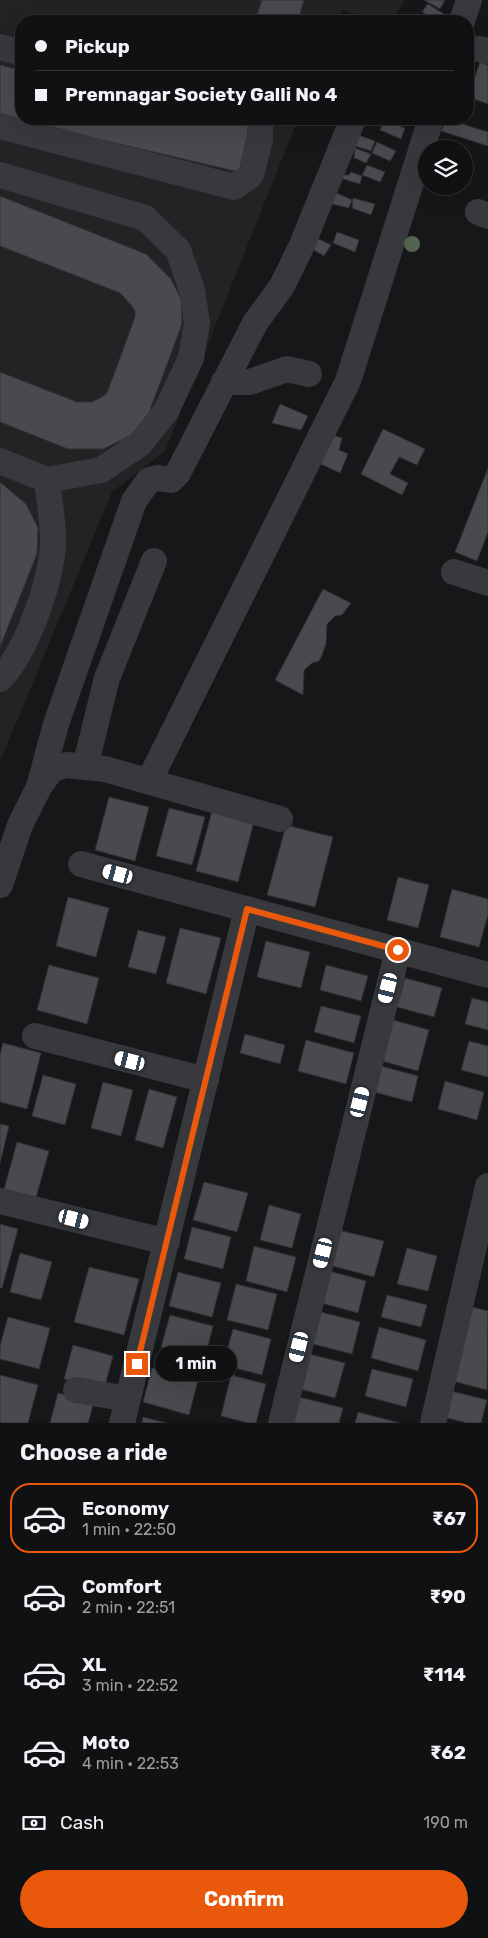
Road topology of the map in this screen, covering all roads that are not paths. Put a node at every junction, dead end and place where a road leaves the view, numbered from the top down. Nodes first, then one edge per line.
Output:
1 (469, 0) edge
2 (464, 15) edge
3 (0, 47) edge
4 (15, 51) edge
5 (260, 125) edge
6 (351, 125) edge
7 (429, 125) edge
8 (0, 126) edge
9 (0, 175) edge
10 (309, 374) dead end
11 (224, 382) junction
12 (0, 461) edge
13 (47, 480) junction
14 (154, 561) dead end
15 (454, 572) dead end
16 (488, 583) edge
17 (0, 679) edge
18 (85, 767) junction
19 (149, 781) junction
20 (38, 787) junction
21 (280, 819) dead end
22 (81, 864) dead end
23 (0, 885) edge
24 (247, 909) junction
25 (398, 950) junction
26 (488, 975) edge
27 (35, 1036) dead end
28 (206, 1080) junction
29 (488, 1186) edge
30 (0, 1201) edge
31 (167, 1242) junction
32 (76, 1390) dead end
33 (125, 1411) edge
34 (281, 1423) edge
35 (433, 1423) edge

1 - 2 street
3 - 4 street
5 - 8 street
6 - 11 street
7 - 19 street
9 - 13 street
10 - 11 street
11 - 20 street
12 - 13 street
13 - 17 street
14 - 18 street
15 - 16 street
18 - 19 street
18 - 20 street
19 - 21 street
20 - 23 street
22 - 24 street
24 - 25 street
24 - 28 street
25 - 26 street
25 - 34 street
27 - 28 street
28 - 31 street
29 - 35 street
30 - 31 street
31 - 33 street
32 - 33 street

